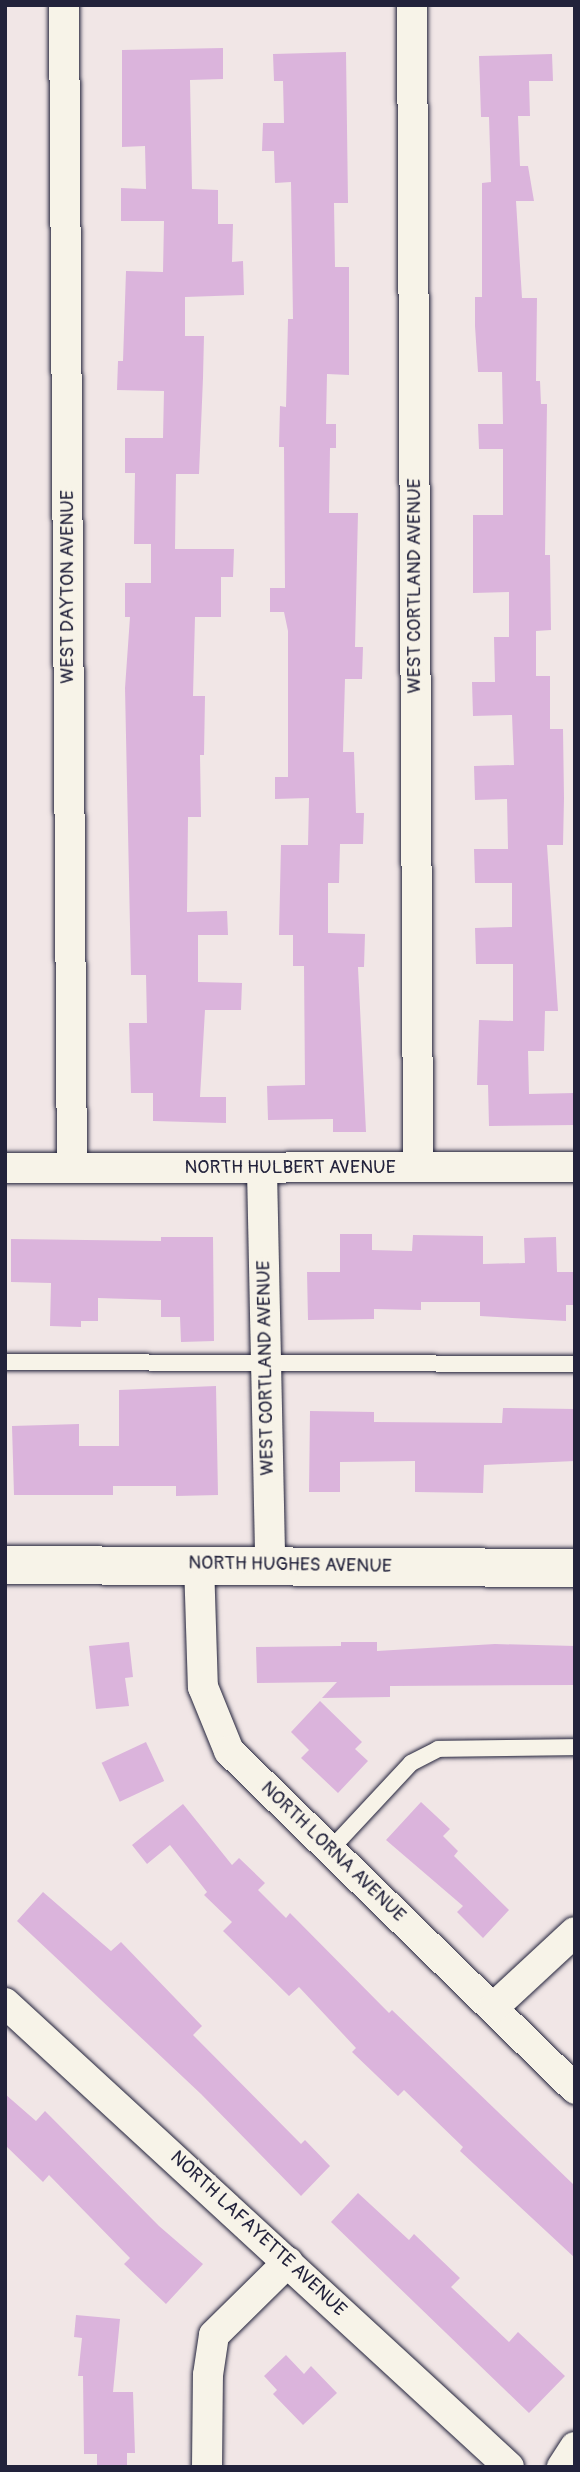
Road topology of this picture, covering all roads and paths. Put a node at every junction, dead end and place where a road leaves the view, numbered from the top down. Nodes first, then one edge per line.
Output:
1 (64, 5) edge
2 (412, 5) edge
3 (418, 1167) junction
4 (575, 1167) edge
5 (5, 1168) edge
6 (72, 1168) junction
7 (262, 1170) junction
8 (5, 1362) edge
9 (266, 1363) junction
10 (575, 1364) edge
11 (199, 1563) junction
12 (5, 1565) edge
13 (270, 1565) junction
14 (575, 1569) edge
15 (575, 1746) edge
16 (330, 1850) junction
17 (575, 1932) edge
18 (5, 2003) edge
19 (494, 2007) junction
20 (575, 2089) edge
21 (288, 2262) junction
22 (575, 2447) edge
23 (207, 2467) edge
24 (509, 2467) edge
25 (562, 2467) edge

1 - 6 street, WEST DAYTON AVENUE
2 - 3 street, WEST CORTLAND AVENUE
3 - 4 street, NORTH HULBERT AVENUE
3 - 7 street, NORTH HULBERT AVENUE
5 - 6 street, NORTH HULBERT AVENUE
6 - 7 street, NORTH HULBERT AVENUE
7 - 9 street, WEST CORTLAND AVENUE
8 - 9 lane
9 - 10 lane
9 - 13 street, WEST CORTLAND AVENUE
11 - 12 street, NORTH HUGHES AVENUE
11 - 13 street, NORTH HUGHES AVENUE
11 - 16 street, NORTH LORNA AVENUE
13 - 14 street, NORTH HUGHES AVENUE
15 - 16 lane
16 - 19 street, NORTH LORNA AVENUE
17 - 19 street
18 - 21 street, NORTH LAFAYETTE AVENUE
19 - 20 street, NORTH LORNA AVENUE
21 - 23 street
21 - 24 street, NORTH LAFAYETTE AVENUE
22 - 25 street

